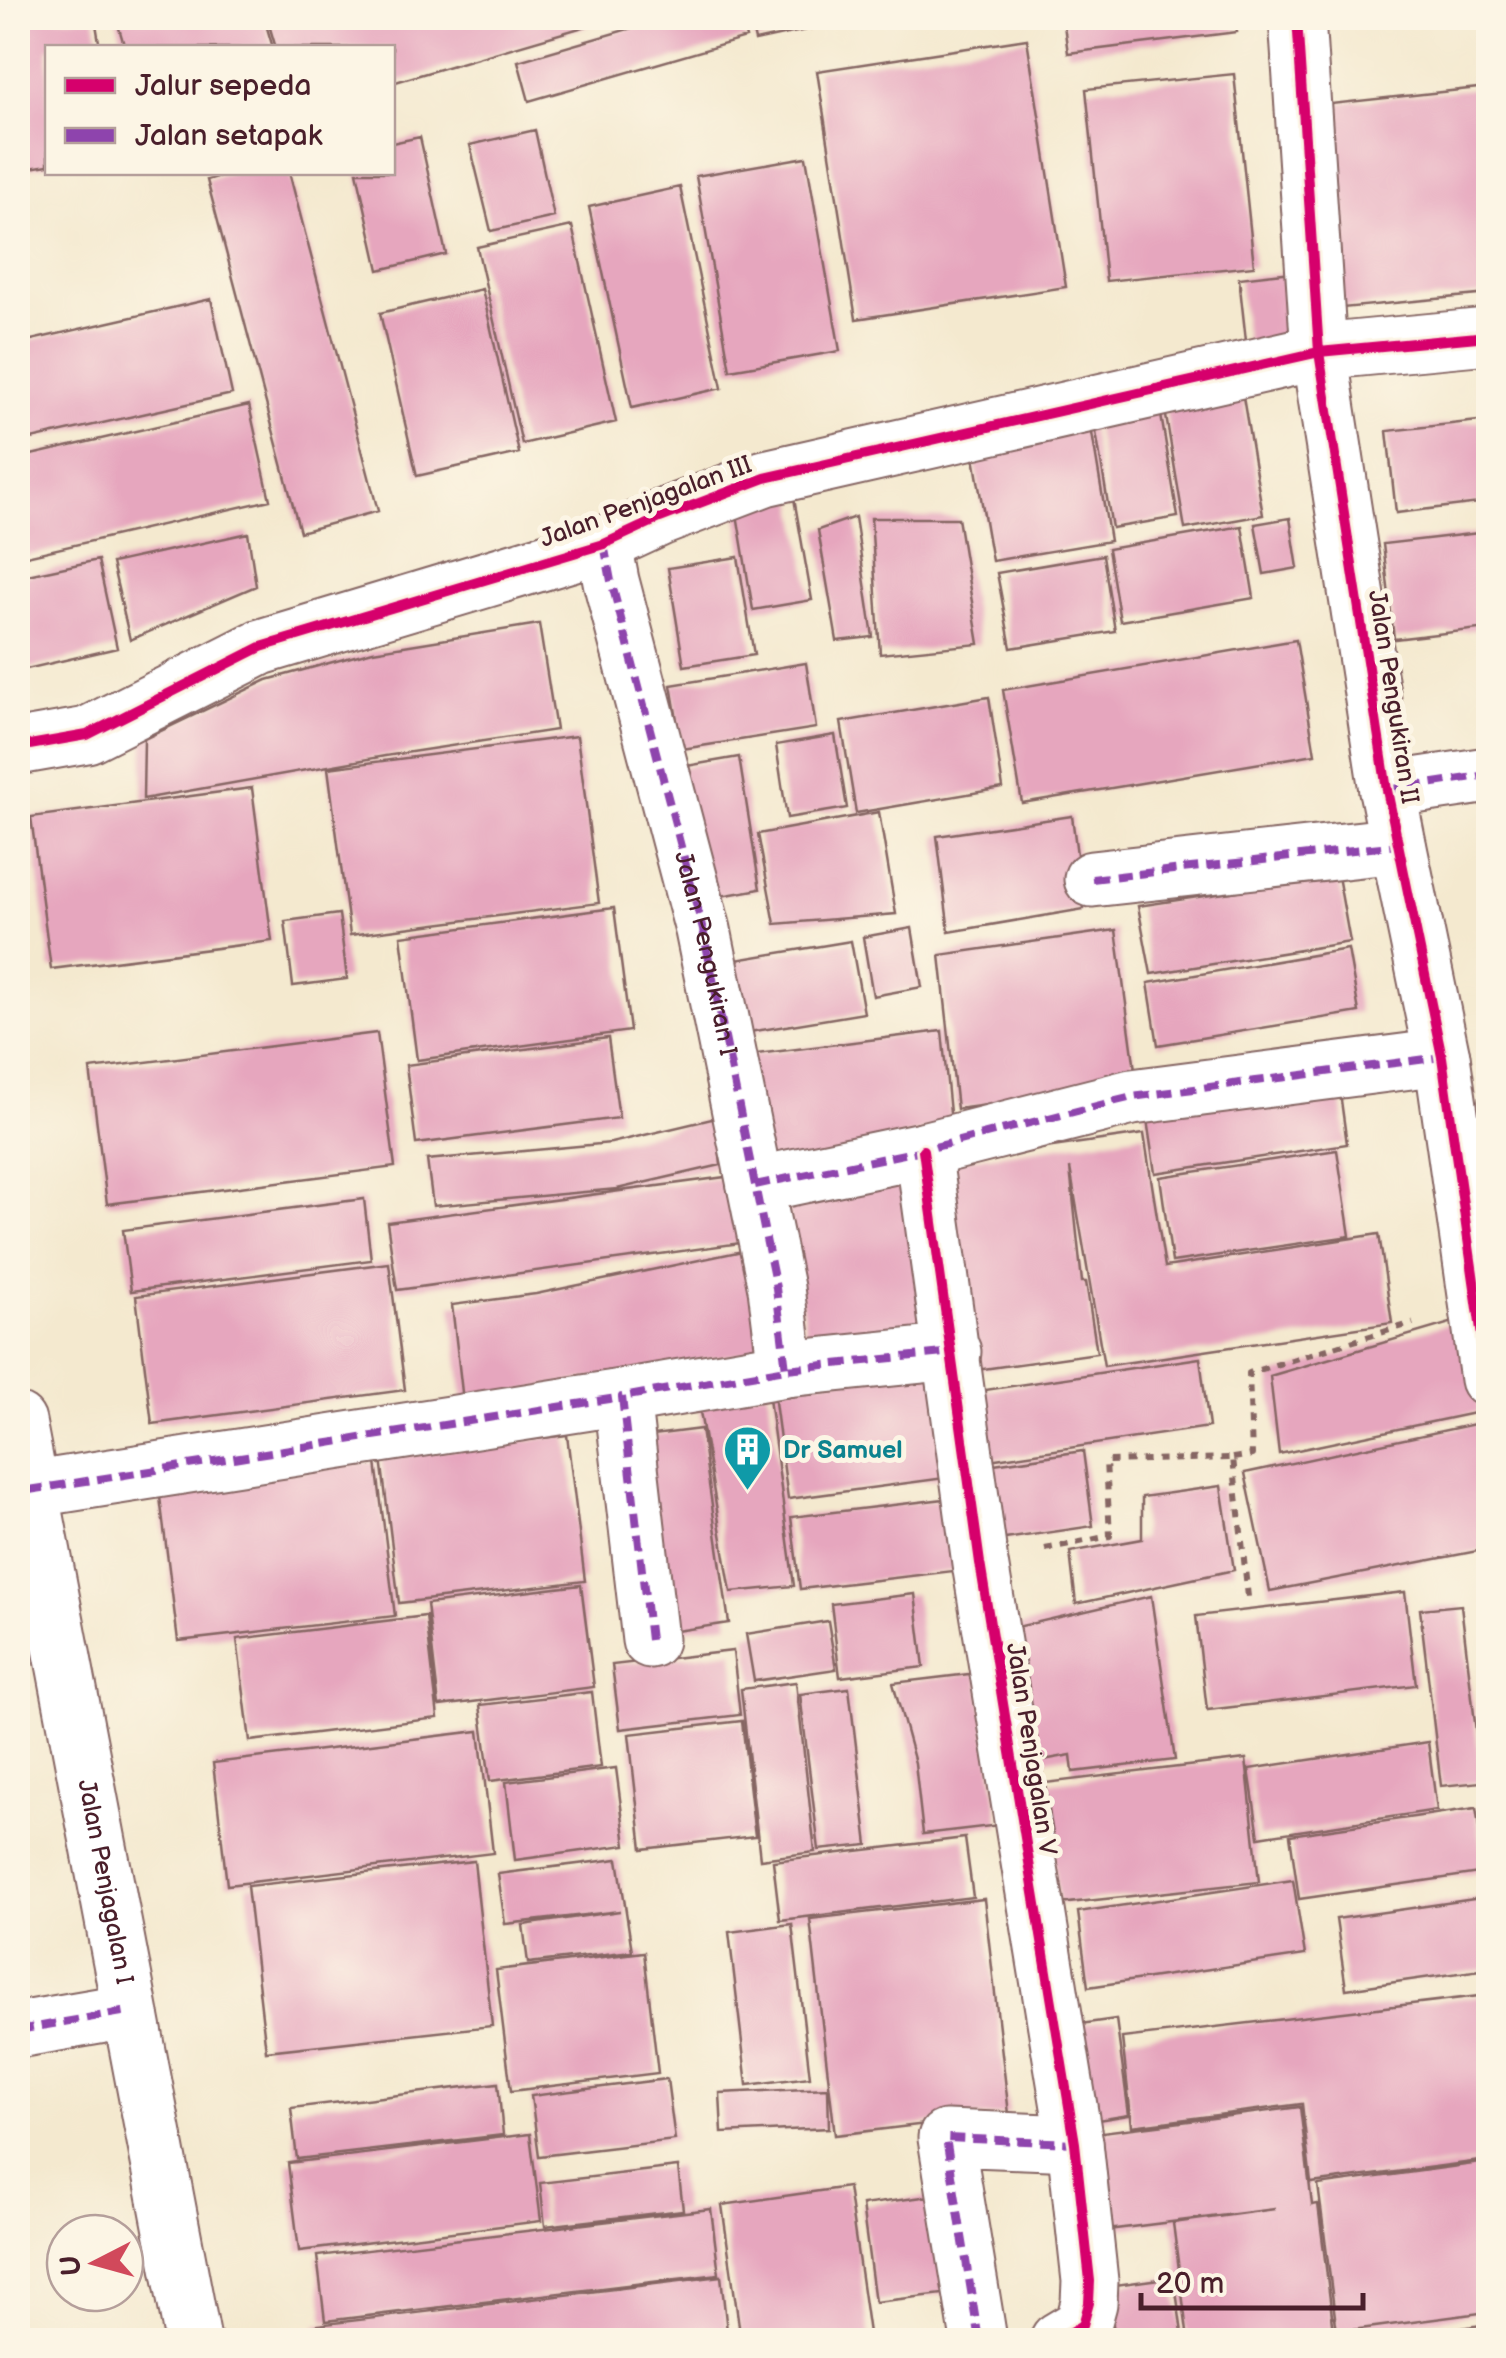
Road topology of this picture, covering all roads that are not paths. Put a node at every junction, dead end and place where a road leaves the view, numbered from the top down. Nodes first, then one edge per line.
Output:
1 (1296, 18) edge
2 (1488, 336) edge
3 (1319, 352) junction
4 (604, 544) junction
5 (18, 747) edge
6 (1488, 775) edge
7 (1388, 790) junction
8 (1398, 845) junction
9 (1092, 879) dead end
10 (1442, 1057) junction
11 (923, 1150) junction
12 (755, 1185) junction
13 (953, 1352) junction
14 (786, 1370) junction
15 (1488, 1379) edge
16 (622, 1397) junction
17 (18, 1422) edge
18 (29, 1490) junction
19 (650, 1640) dead end
20 (128, 2011) junction
21 (18, 2030) edge
22 (1074, 2143) junction
23 (193, 2340) edge
24 (979, 2340) edge
25 (1058, 2340) edge

1 - 3 street, Jalan Pengukiran II
2 - 3 street, Jalan Penjagalan III
3 - 4 street, Jalan Penjagalan III
3 - 7 street, Jalan Pengukiran II
4 - 5 street, Jalan Penjagalan III
4 - 12 street, Jalan Pengukiran I
6 - 7 street
7 - 8 street, Jalan Pengukiran II
8 - 9 street
8 - 10 street, Jalan Pengukiran II
10 - 11 street
10 - 15 street, Jalan Pengukiran II
11 - 12 street
11 - 13 street, Jalan Penjagalan V
12 - 14 street, Jalan Pengukiran I
13 - 14 street
13 - 22 street, Jalan Penjagalan V
14 - 16 street
16 - 18 street
16 - 19 street
17 - 18 street, Jalan Penjagalan I
18 - 20 street, Jalan Penjagalan I
20 - 21 street
20 - 23 street, Jalan Penjagalan I
22 - 24 street
22 - 25 street, Jalan Penjagalan V

